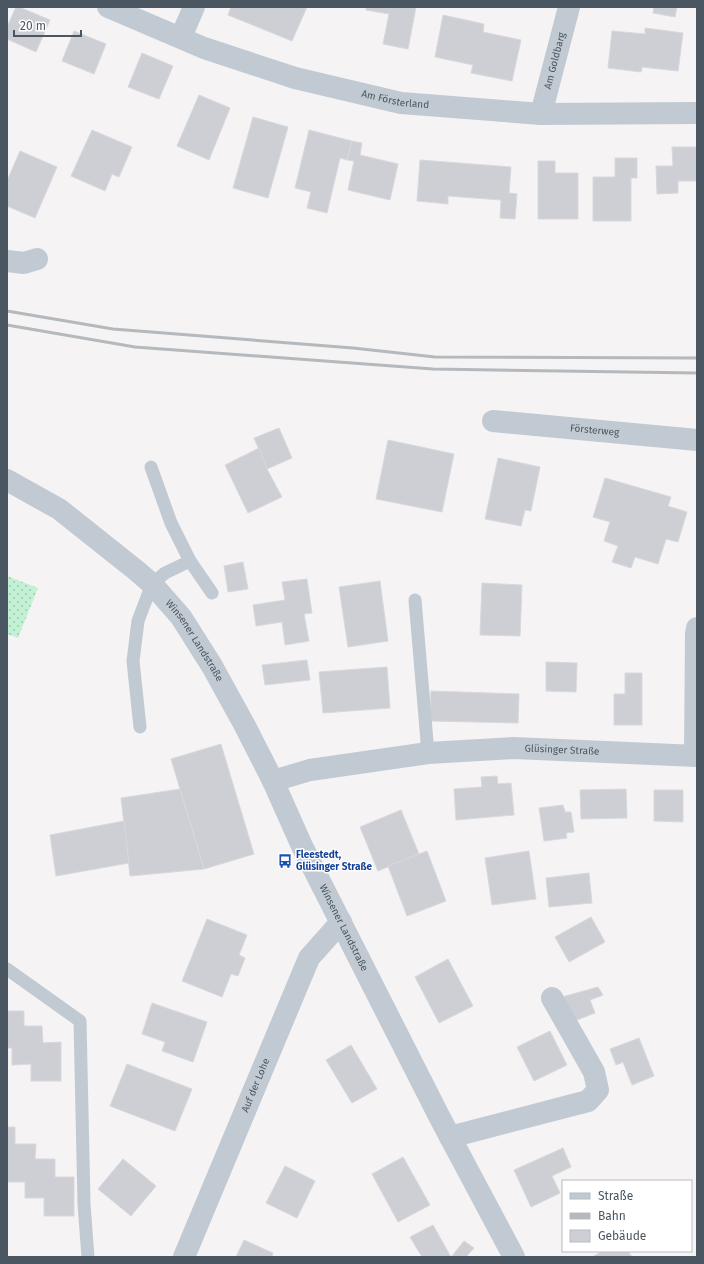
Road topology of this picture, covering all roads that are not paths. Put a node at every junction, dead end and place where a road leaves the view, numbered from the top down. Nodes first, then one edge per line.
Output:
1 (108, 7) edge
2 (194, 7) edge
3 (569, 7) edge
4 (181, 37) junction
5 (697, 113) edge
6 (541, 114) junction
7 (37, 259) dead end
8 (7, 261) edge
9 (493, 421) dead end
10 (697, 440) edge
11 (151, 467) dead end
12 (7, 480) edge
13 (190, 561) junction
14 (152, 584) junction
15 (212, 593) dead end
16 (415, 600) dead end
17 (696, 632) edge
18 (140, 727) dead end
19 (428, 753) junction
20 (696, 756) edge
21 (272, 782) junction
22 (341, 922) junction
23 (7, 968) edge
24 (552, 998) dead end
25 (450, 1137) junction
26 (88, 1257) edge
27 (184, 1257) edge
28 (514, 1257) edge

1 - 4 street, Am Försterland
2 - 4 street
3 - 6 street, Am Goldbarg
4 - 6 street, Am Försterland
5 - 6 street, Am Försterland
7 - 8 street
9 - 10 street, Försterweg
11 - 13 lane
12 - 14 street, Winsener Landstraße
13 - 14 lane
13 - 15 lane
14 - 18 lane
14 - 21 street, Winsener Landstraße
16 - 19 lane
17 - 20 street
19 - 20 street, Glüsinger Straße
19 - 21 street, Glüsinger Straße
21 - 22 street, Winsener Landstraße
22 - 25 street, Winsener Landstraße
22 - 27 street, Auf der Lohe
23 - 26 lane
24 - 25 street
25 - 28 street, Winsener Landstraße

